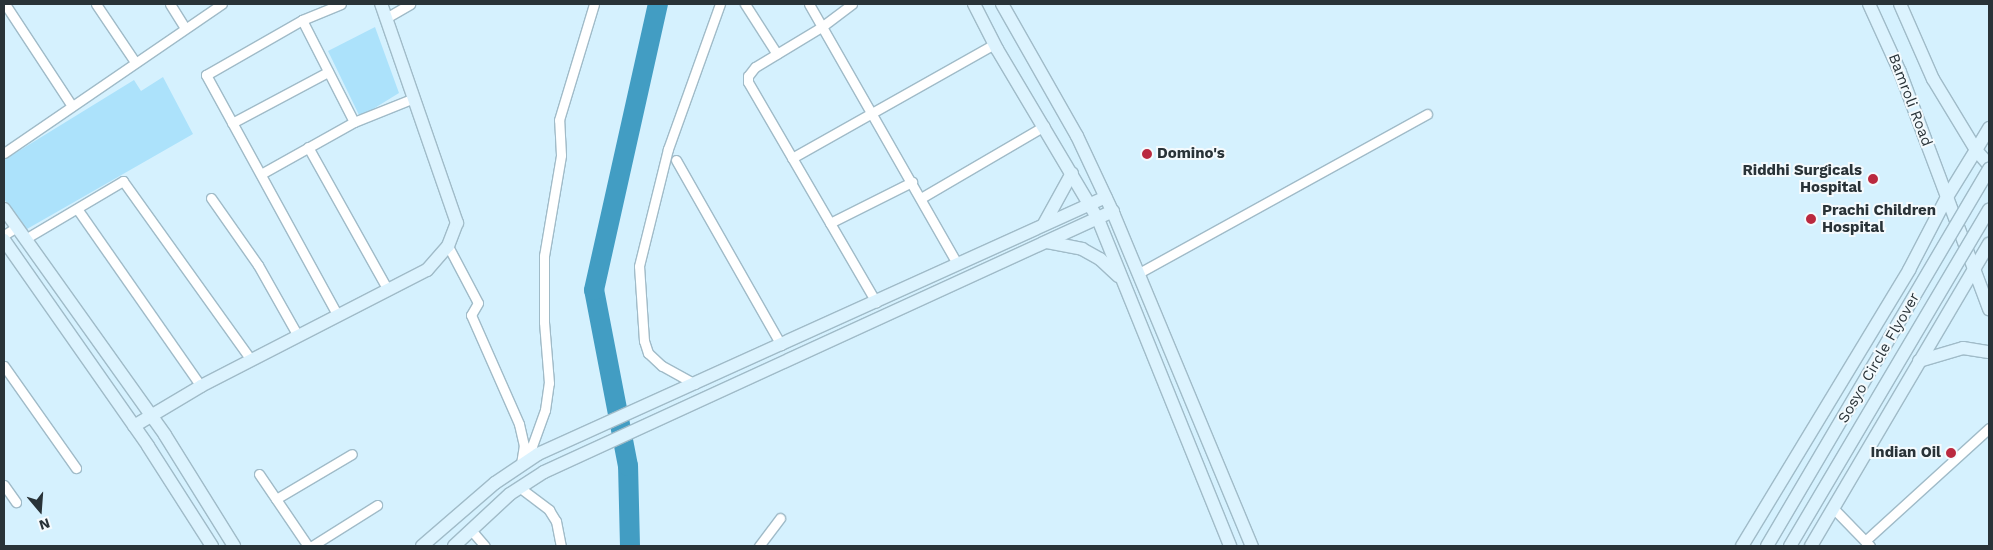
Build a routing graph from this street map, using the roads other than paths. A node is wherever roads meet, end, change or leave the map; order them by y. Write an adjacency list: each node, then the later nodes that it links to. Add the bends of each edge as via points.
1 (96, 4): 23 (street)
2 (170, 4): 20 (street)
3 (222, 4): 20 (street)
4 (341, 4): 18 (street)
5 (381, 4): 17 (street)
6 (410, 4): 17 (street)
7 (594, 4): 81 (street, via 559,120 561,155 544,256 544,322 549,383 545,410)
8 (720, 4): 75 (street, via 668,149 639,266 640,303 648,353 662,366)
9 (745, 4): 22 (street)
10 (809, 4): 19 (street)
11 (852, 4): 19 (street)
12 (974, 4): 21 (street)
13 (1002, 4): 42 (street, via 1077,136)
14 (1870, 4): 43 (street, Bamroli Road, via 1900,72)
15 (1900, 4): 34 (street, via 1933,79)
16 (6, 10): 26 (street)
17 (386, 18): 25 (street)
18 (302, 20): 24 (street); 30 (street, via 206,75)
19 (823, 26): 22 (street); 27 (street)
20 (185, 28): 23 (street)
21 (994, 44): 27 (street); 31 (street)
22 (777, 54): 36 (street, via 750,71 748,82)
23 (134, 62): 26 (street)
24 (328, 72): 29 (street); 30 (street)
25 (414, 98): 29 (street); 60 (street, via 457,223)
26 (72, 106): 35 (street)
27 (872, 112): 36 (street); 41 (street)
28 (1427, 114): 63 (street)
29 (354, 122): 33 (street)
30 (232, 123): 40 (street)
31 (1044, 126): 39 (street); 45 (street)
32 (1989, 128): 34 (street)
33 (308, 147): 40 (street); 65 (street)
34 (1976, 150): 38 (street); 43 (street)
35 (4, 153)
36 (792, 158): 52 (street)
37 (676, 160): 70 (street)
38 (1989, 167): 105 (street, Sosyo Circle Flyover, bridge)
39 (1072, 173): 46 (street); 53 (street)
40 (261, 174): 68 (street)
41 (912, 182): 45 (street); 52 (street)
42 (1106, 197): 46 (street); 50 (street)
43 (1947, 197): 62 (street, Bamroli Road); 104 (street, via 1894,296)
44 (211, 198): 69 (street, via 258,265)
45 (921, 198): 61 (street)
46 (1090, 204): 51 (street); 53 (street)
47 (4, 209): 54 (street)
48 (78, 210): 56 (street); 72 (street, via 123,181); 76 (street)
49 (1989, 210): 106 (street, Sosyo Circle Flyover, bridge)
50 (1113, 211): 51 (street); 63 (street)
51 (1098, 219): 58 (street); 64 (street)
52 (830, 223): 66 (street)
53 (1044, 224): 61 (street)
54 (16, 227): 55 (street); 56 (street)
55 (4, 235)
56 (25, 239): 77 (street)
57 (4, 240): 78 (street)
58 (1047, 242): 64 (street, via 1069,245 1090,253); 85 (street, via 665,415)
59 (1989, 244): 62 (street)
60 (448, 246): 65 (street, via 427,270); 81 (street, via 478,303 472,315 519,424)
61 (957, 263): 66 (street)
62 (1972, 270): 67 (street, Bamroli Road); 73 (street)
63 (1139, 273): 103 (street)
64 (1122, 280): 102 (street)
65 (388, 290): 68 (street)
66 (876, 302): 70 (street)
67 (1989, 309)
68 (338, 316): 69 (street)
69 (298, 336): 72 (street)
70 (781, 345): 75 (street)
71 (1989, 352): 73 (street, via 1963,348)
72 (251, 360): 76 (street)
73 (1918, 361): 89 (street)
74 (4, 366): 82 (street)
75 (695, 384): 81 (street)
76 (201, 386): 77 (street)
77 (150, 414): 78 (street); 94 (street)
78 (134, 426): 93 (street)
79 (1989, 428): 92 (street)
80 (352, 454): 86 (street)
81 (528, 459): 97 (street)
82 (76, 468)
83 (259, 474): 86 (street)
84 (4, 485): 87 (street)
85 (519, 487): 91 (street); 100 (street, via 549,510 556,520)
86 (276, 499): 95 (street)
87 (16, 502)
88 (377, 505): 96 (street)
89 (1833, 508): 92 (street); 107 (street)
90 (780, 518): 101 (street)
91 (470, 530): 98 (street); 99 (street)
92 (1867, 544)
93 (212, 546)
94 (234, 546)
95 (308, 546)
96 (312, 546)
97 (422, 546)
98 (454, 546)
99 (485, 546)
100 (561, 546)
101 (759, 546)
102 (1230, 546)
103 (1252, 546)
104 (1742, 546)
105 (1768, 546)
106 (1790, 546)
107 (1811, 546)

